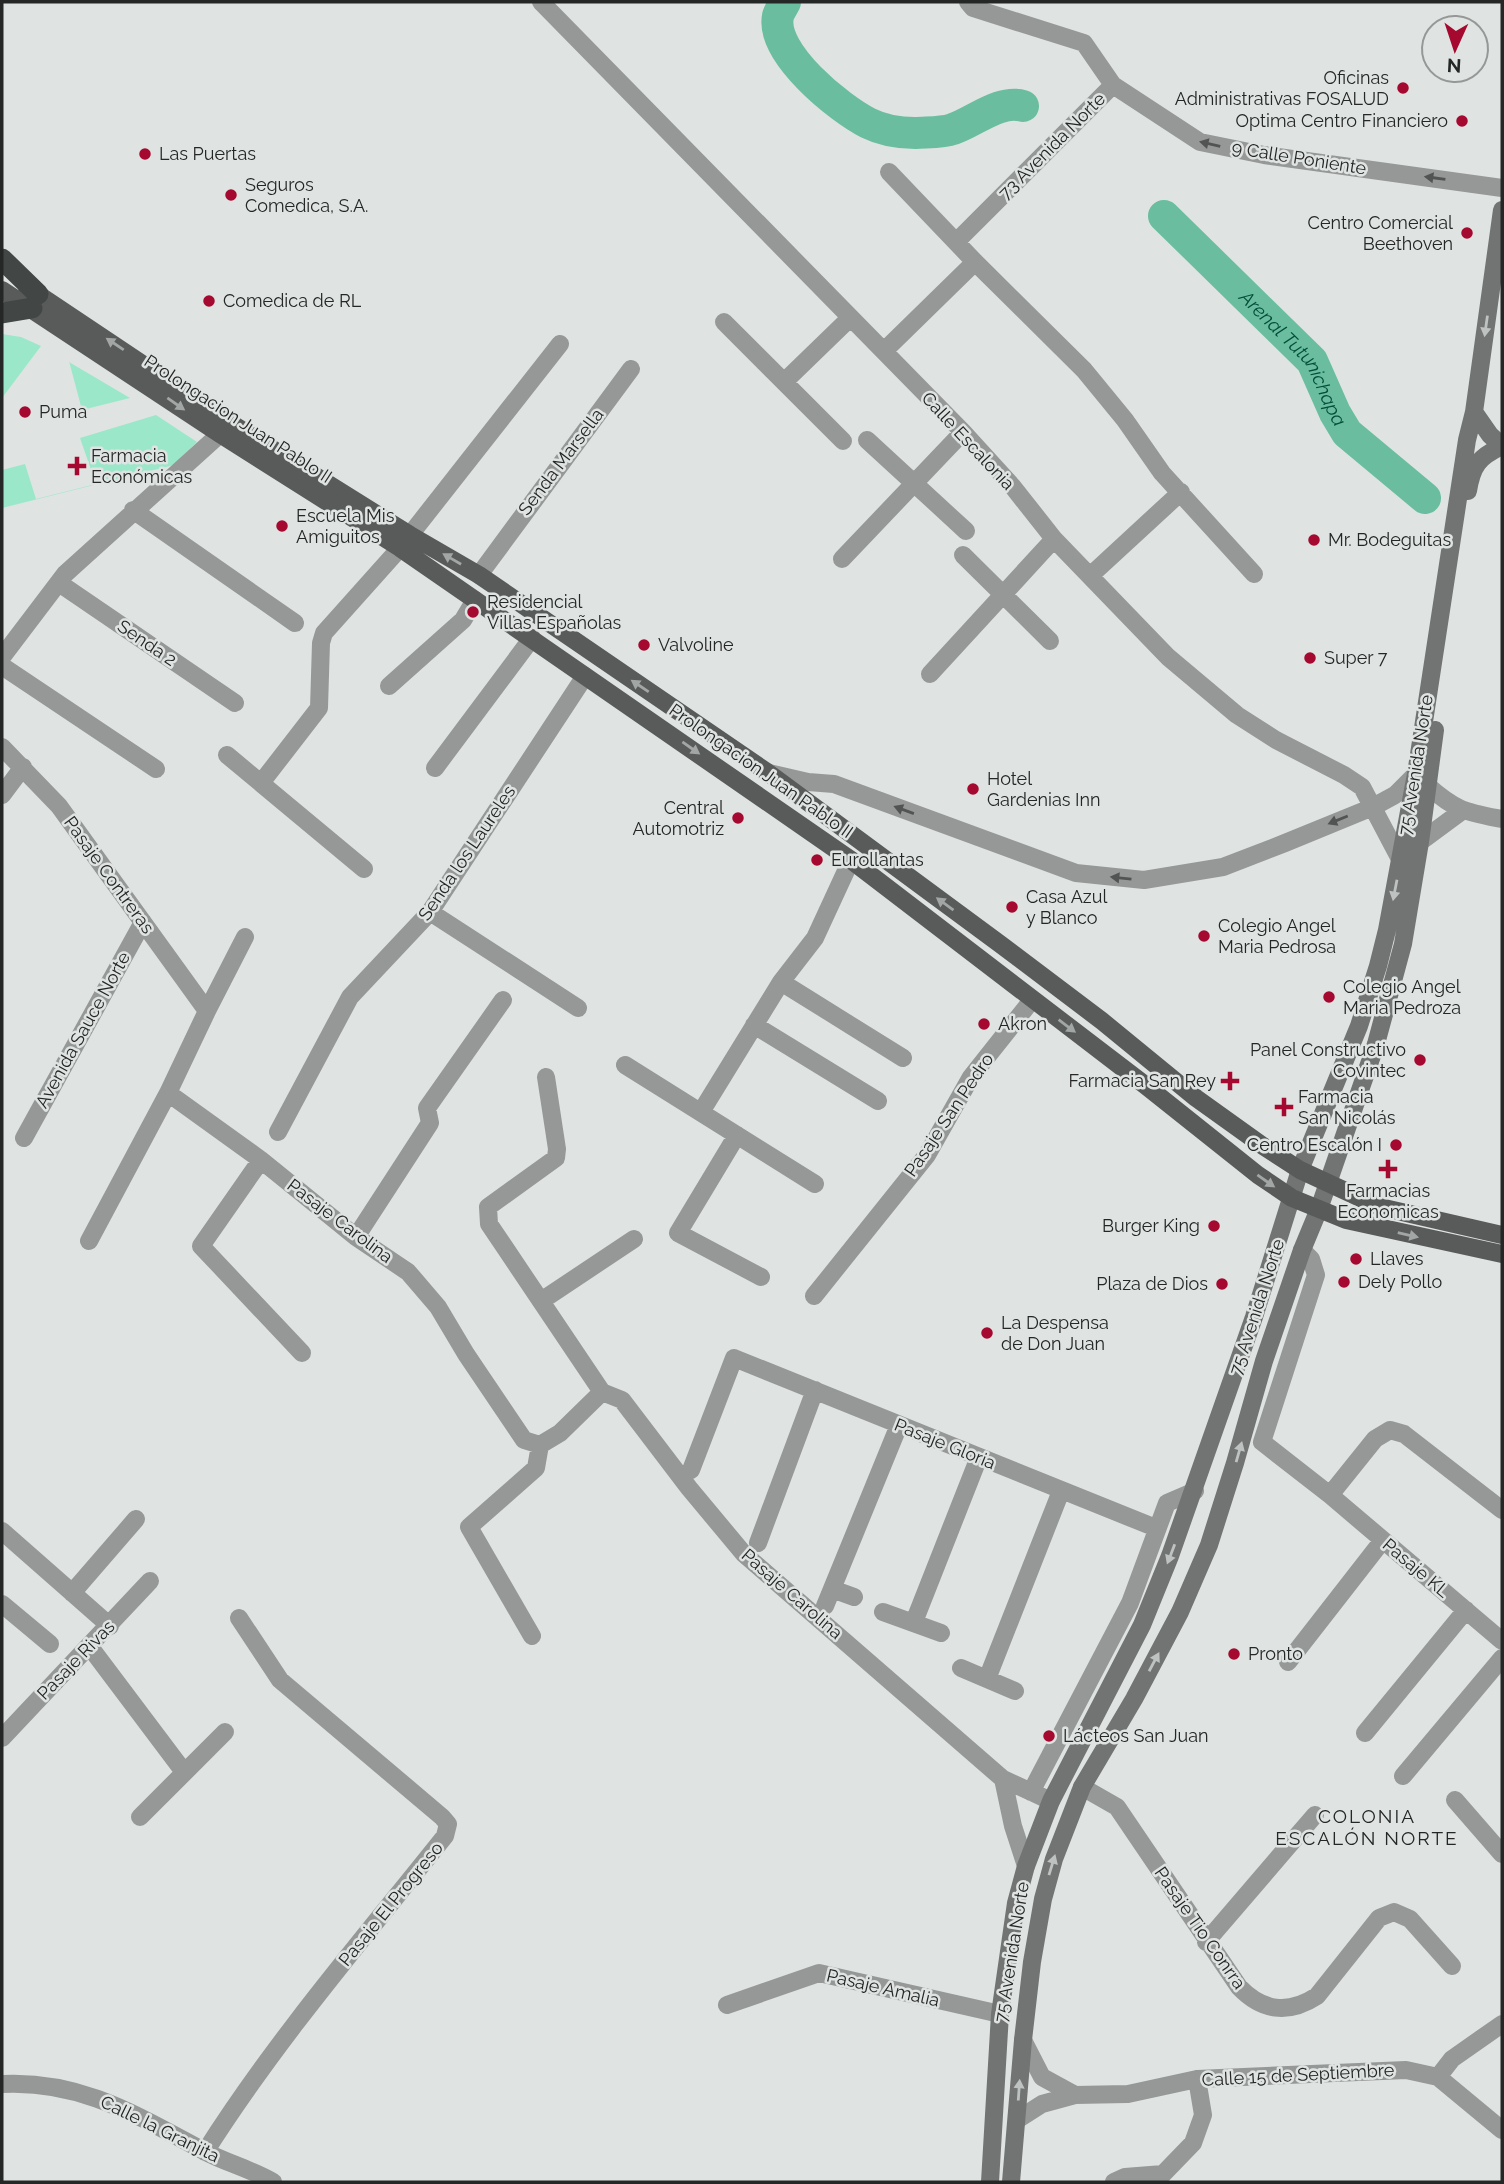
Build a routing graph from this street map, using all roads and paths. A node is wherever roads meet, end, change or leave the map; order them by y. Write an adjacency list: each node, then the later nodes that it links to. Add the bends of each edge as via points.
1 (541, 2): 14 (street, Calle Escalonia)
2 (968, 2): 3 (street, 73 Avenida Norte, via 973,8 1084,43)
3 (1113, 85): 5 (street, 9 Calle Poniente, one-way to 3, via 1200,142); 7 (street, 73 Avenida Norte)
4 (890, 172): 7 (street)
5 (1502, 188)
6 (1502, 210): 20 (main road, 75 Avenida Norte, one-way to 20)
7 (956, 242): 9 (street)
8 (2, 259): 12 (highway)
9 (975, 262): 17 (street); 27 (street, via 1084,370)
10 (2, 271): 12 (main road, Prolongacion Juan Pablo II)
11 (2, 290): 12 (main road, Prolongacion Juan Pablo II)
12 (35, 301): 13 (highway); 22 (main road, Prolongacion Juan Pablo II, one-way to 22); 31 (main road, Prolongacion Juan Pablo II, one-way to 12, via 232,424)
13 (2, 313)
14 (849, 319): 17 (street, Calle Escalonia); 19 (street)
15 (724, 322): 19 (street)
16 (560, 344): 31 (street)
17 (884, 352): 21 (street, Calle Escalonia)
18 (631, 369): 35 (street, Senda Marsella)
19 (784, 382): 24 (street)
20 (1474, 412): 25 (main road, 75 Avenida Norte); 55 (main road, 75 Avenida Norte, via 1462,467)
21 (962, 432): 26 (street); 30 (street, Calle Escalonia)
22 (220, 434): 28 (street); 31 (main road, Prolongacion Juan Pablo II)
23 (867, 440): 26 (street)
24 (843, 441)
25 (1502, 446): 55 (main road, 75 Avenida Norte, via 1478,461 1470,480)
26 (914, 484): 29 (street); 33 (street)
27 (1181, 492): 34 (street); 36 (street)
28 (133, 510): 37 (street); 40 (street)
29 (966, 531)
30 (1054, 539): 36 (street, Calle Escalonia); 38 (street)
31 (405, 542): 35 (main road, Prolongacion Juan Pablo II, one-way to 31); 39 (main road, Prolongacion Juan Pablo II); 56 (street, via 324,633 319,708)
32 (963, 555): 38 (street)
33 (842, 559)
34 (1254, 574)
35 (479, 575): 54 (main road, Prolongacion Juan Pablo II, one-way to 35)
36 (1091, 575): 58 (street, Calle Escalonia, via 1168,657 1237,715 1344,775 1362,788)
37 (59, 583): 43 (street); 48 (street, Senda 2)
38 (1003, 594): 42 (street); 45 (street)
39 (475, 600): 41 (main road, Prolongacion Juan Pablo II); 47 (street, via 463,620)
40 (295, 623)
41 (532, 638): 46 (main road, Prolongacion Juan Pablo II); 52 (street)
42 (1051, 641)
43 (2, 657)
44 (2, 666): 53 (street)
45 (930, 674)
46 (585, 676): 62 (main road, Prolongacion Juan Pablo II, one-way to 62); 65 (street, Senda los Laureles)
47 (389, 686)
48 (235, 703)
49 (2, 747): 51 (street, Pasaje Contreras)
50 (227, 755): 56 (street)
51 (23, 767): 57 (street); 66 (street, Pasaje Contreras, via 59,806)
52 (435, 768)
53 (156, 769)
54 (766, 772): 58 (street, one-way to 54, via 1223,867 1144,880 1076,873 834,784); 84 (main road, Prolongacion Juan Pablo II, one-way to 54, via 1196,1098 1061,990)
55 (1422, 780): 58 (street); 59 (street); 61 (main road, 75 Avenida Norte); 63 (main road, 75 Avenida Norte)
56 (261, 783): 64 (street)
57 (2, 796)
58 (1373, 807): 63 (street, Calle Escalonia)
59 (1462, 811): 60 (street); 61 (street)
60 (1502, 819)
61 (1420, 842): 86 (main road, 75 Avenida Norte, via 1403,944 1383,1018)
62 (851, 860): 68 (street, via 815,938); 70 (main road, Prolongacion Juan Pablo II)
63 (1401, 861): 84 (main road, 75 Avenida Norte, one-way to 84, via 1359,1026)
64 (364, 869)
65 (429, 912): 71 (street); 80 (street, Senda los Laureles, via 350,998)
66 (143, 922): 72 (street, Pasaje Contreras); 82 (street, Avenida Sauce Norte)
67 (245, 937): 72 (street)
68 (780, 982): 73 (street); 74 (street)
69 (502, 1000): 90 (street, via 427,1108 430,1124)
70 (1032, 1000): 87 (main road, Prolongacion Juan Pablo II, one-way to 87); 96 (street, Pasaje San Pedro, via 971,1077 927,1155)
71 (578, 1008)
72 (207, 1011): 77 (street)
73 (754, 1025): 78 (street); 79 (street)
74 (903, 1058)
75 (625, 1065): 79 (street)
76 (546, 1077): 97 (street, Pasaje Carolina, via 556,1158 488,1207 487,1216)
77 (168, 1093): 83 (street, Pasaje Carolina); 92 (street)
78 (878, 1101)
79 (701, 1112): 81 (street)
80 (278, 1132)
81 (737, 1135): 85 (street); 95 (street, via 678,1233)
82 (24, 1138)
83 (261, 1160): 90 (street, Pasaje Carolina); 98 (street, via 201,1246)
84 (1300, 1170): 86 (main road, Prolongacion Juan Pablo II); 87 (main road, 75 Avenida Norte)
85 (814, 1184)
86 (1326, 1184): 88 (main road, 75 Avenida Norte); 89 (main road, Prolongacion Juan Pablo II, via 1380,1207)
87 (1292, 1198): 88 (main road, Prolongacion Juan Pablo II); 106 (main road, 75 Avenida Norte)
88 (1319, 1209): 93 (main road, 75 Avenida Norte); 94 (main road, Prolongacion Juan Pablo II, one-way to 94, via 1346,1220)
89 (1502, 1234)
90 (356, 1237): 102 (street, Pasaje Carolina, via 408,1272 439,1307 524,1440)
91 (634, 1239): 97 (street)
92 (89, 1241)
93 (1302, 1250): 107 (street, Pasaje KL, via 1317,1275 1262,1442); 139 (main road, 75 Avenida Norte, one-way to 93, via 1180,1612 1209,1545)
94 (1502, 1254)
95 (761, 1276)
96 (814, 1296)
97 (541, 1301): 100 (street, Pasaje Carolina)
98 (302, 1353)
99 (815, 1391): 101 (street, Pasaje Gloria); 104 (street, Pasaje Gloria, via 734,1358); 113 (street)
100 (602, 1392): 102 (street, via 560,1433); 138 (street, Pasaje Carolina, via 622,1400 744,1554)
101 (899, 1426): 103 (street, Pasaje Gloria); 116 (street, via 828,1597)
102 (540, 1445): 124 (street, via 536,1468 468,1527)
103 (979, 1457): 105 (street, Pasaje Gloria); 121 (street)
104 (691, 1470)
105 (1061, 1491): 110 (street, Pasaje Gloria); 131 (street)
106 (1195, 1491): 110 (street, via 1167,1503); 142 (main road, 75 Avenida Norte, one-way to 142, via 1142,1625)
107 (1330, 1495): 108 (street, via 1375,1439 1390,1430 1404,1434); 112 (street, Pasaje KL)
108 (1502, 1510)
109 (136, 1519): 115 (street)
110 (1156, 1528): 140 (street, via 1130,1603)
111 (2, 1531): 115 (street)
112 (1383, 1540): 118 (street, Pasaje KL); 129 (street)
113 (758, 1543)
114 (150, 1581): 122 (street, Pasaje Rivas)
115 (72, 1593): 122 (street)
116 (853, 1597)
117 (2, 1604): 126 (street)
118 (1466, 1611): 125 (street, Pasaje KL); 134 (street)
119 (883, 1612): 121 (street)
120 (239, 1618): 159 (street, Pasaje El Progreso, via 280,1680 448,1824 445,1836 289,2032)
121 (914, 1622): 123 (street)
122 (110, 1626): 127 (street, Pasaje Rivas)
123 (941, 1633)
124 (532, 1636)
125 (1502, 1642)
126 (50, 1644)
127 (90, 1647): 135 (street, Pasaje Rivas); 136 (street)
128 (1502, 1658): 137 (street)
129 (1288, 1662)
130 (961, 1668): 131 (street)
131 (987, 1679): 132 (street)
132 (1015, 1690)
133 (225, 1732): 136 (street)
134 (1365, 1733)
135 (2, 1738)
136 (184, 1772): 144 (street)
137 (1403, 1776)
138 (1003, 1779): 140 (street, Pasaje Carolina); 146 (street)
139 (1082, 1787): 147 (street, Pasaje Tio Conrra, via 1117,1807); 152 (main road, 75 Avenida Norte, one-way to 139, via 1043,1899)
140 (1031, 1792): 142 (street, Pasaje Carolina)
141 (1455, 1800): 145 (street)
142 (1051, 1801): 146 (main road, 75 Avenida Norte)
143 (1315, 1815): 147 (street)
144 (140, 1817)
145 (1502, 1853)
146 (1026, 1866): 150 (main road, 75 Avenida Norte)
147 (1206, 1942): 148 (street, Pasaje Tio Conrra, via 1239,1987 1263,2006 1286,2008 1317,1996 1379,1919 1394,1913 1410,1919)
148 (1452, 1966)
149 (727, 2005): 150 (street, Pasaje Amalia, via 819,1973)
150 (1000, 2014): 162 (main road, 75 Avenida Norte)
151 (1502, 2024): 153 (street, via 1452,2059)
152 (1023, 2040): 156 (street, Calle 15 de Septiembre, via 1042,2077); 157 (main road, 75 Avenida Norte, one-way to 152)
153 (1438, 2077): 154 (street, Calle 15 de Septiembre, via 1406,2070); 158 (street, Calle 15 de Septiembre)
154 (1197, 2079): 156 (street, Calle 15 de Septiembre, via 1128,2094); 160 (street, via 1203,2115 1194,2143)
155 (2, 2084): 159 (street, Calle la Granjita, via 29,2082 88,2094)
156 (1075, 2095): 157 (street, Calle 15 de Septiembre, via 1042,2104)
157 (1017, 2120): 163 (main road, 75 Avenida Norte)
158 (1502, 2130)
159 (205, 2152): 161 (street, Calle la Granjita)
160 (1165, 2178): 164 (street, via 1125,2177)
161 (273, 2182)
162 (990, 2182)
163 (1011, 2182)
164 (1114, 2182)

